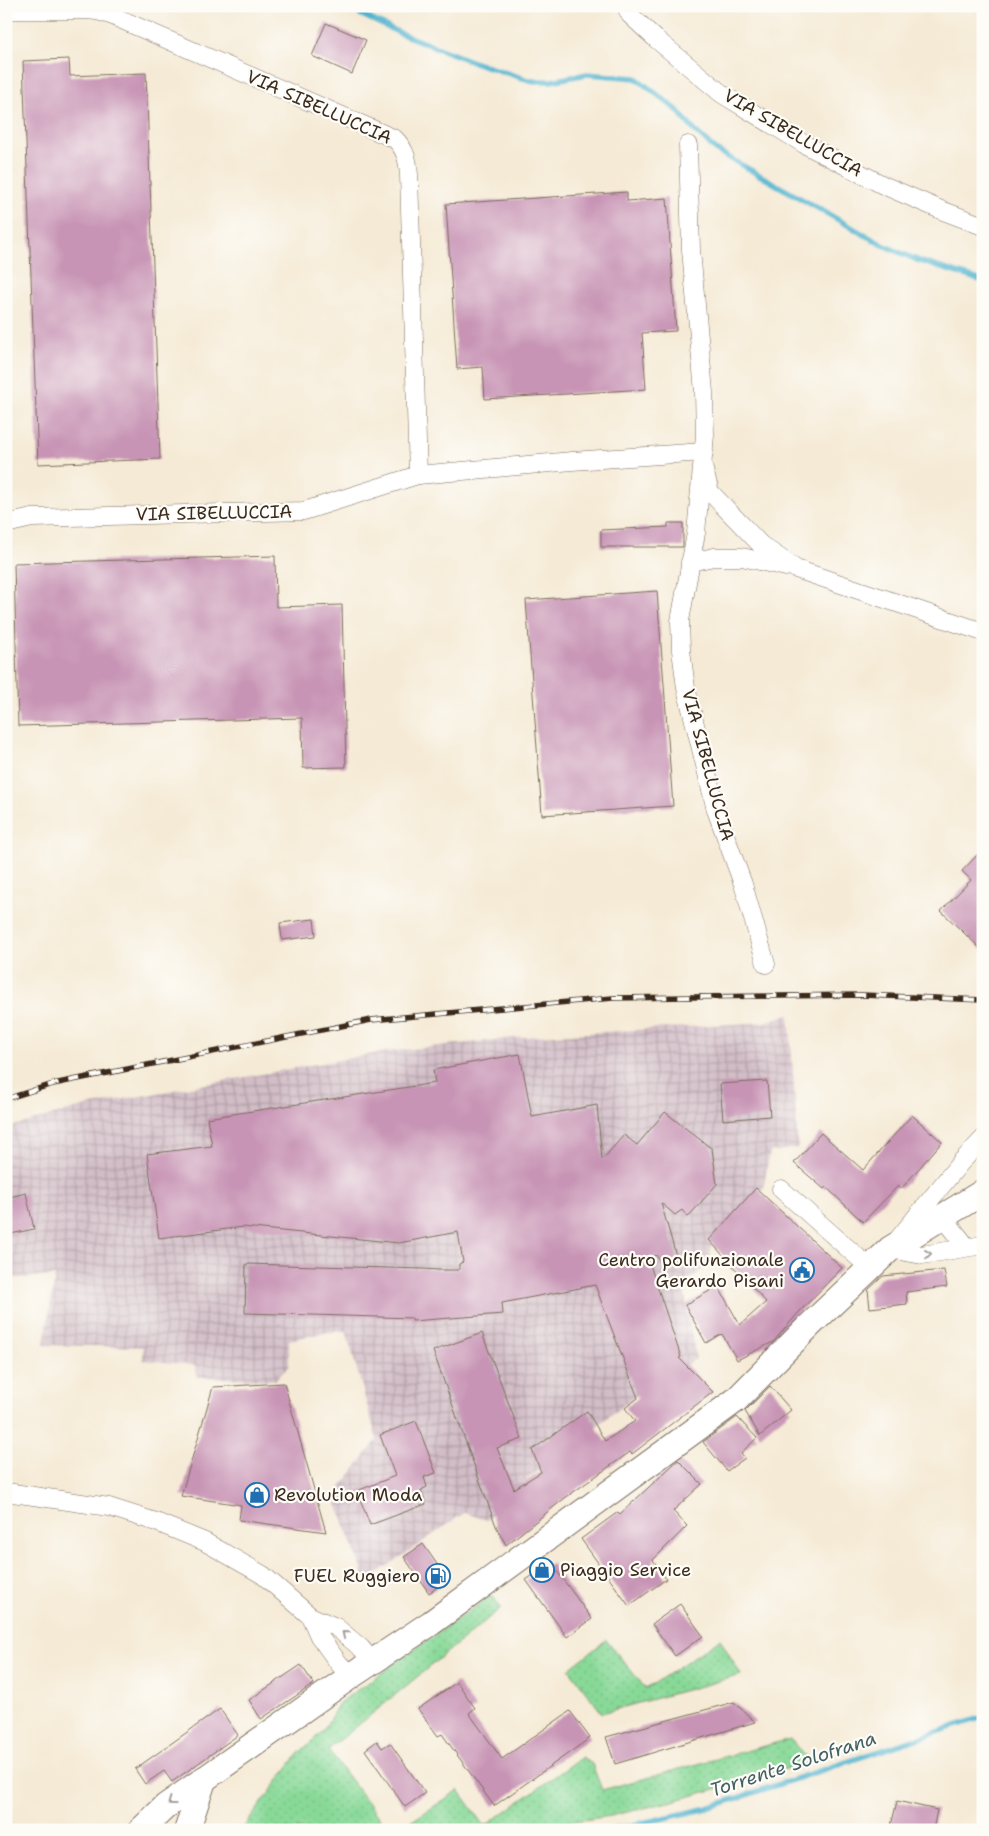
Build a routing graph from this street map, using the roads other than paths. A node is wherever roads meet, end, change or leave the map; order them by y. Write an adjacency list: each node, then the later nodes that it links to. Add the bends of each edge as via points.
1 (626, 6): 4 (street, VIA SIBELLUCCIA, via 630,15 656,39 722,94 804,144 883,185)
2 (6, 10): 6 (street, VIA SIBELLUCCIA, via 85,10 113,16 396,139 402,145 409,175)
3 (688, 145): 5 (street, VIA SIBELLUCCIA, via 691,250 704,392)
4 (983, 226)
5 (703, 459): 6 (street, VIA SIBELLUCCIA, via 572,461); 8 (street, VIA SIBELLUCCIA); 9 (street, VIA SIBELLUCCIA, via 710,492 761,545)
6 (418, 475): 7 (street, VIA SIBELLUCCIA, via 304,511 32,518)
7 (6, 524)
8 (690, 562): 9 (street, VIA SIBELLUCCIA, via 714,557 742,557); 11 (street, VIA SIBELLUCCIA, via 680,621 686,688 716,810 744,884)
9 (796, 569): 10 (street, VIA SIBELLUCCIA)
10 (983, 632)
11 (766, 964)
12 (983, 1139): 17 (street)
13 (781, 1189): 18 (street)
14 (983, 1192): 15 (main road)
15 (943, 1217): 16 (street); 17 (main road)
16 (975, 1246): 17 (street, one-way to 16, via 922,1255)
17 (890, 1250): 18 (main road)
18 (870, 1268): 21 (main road, via 736,1400 431,1623)
19 (6, 1492): 20 (street, via 109,1507 156,1522 205,1542 263,1575)
20 (310, 1616): 21 (street, one-way to 20, via 361,1648 336,1626); 21 (street, via 319,1636 340,1665)
21 (364, 1668): 22 (main road)
22 (204, 1779): 23 (main road); 24 (main road, one-way to 24, via 166,1806)
23 (193, 1826)
24 (141, 1830)

